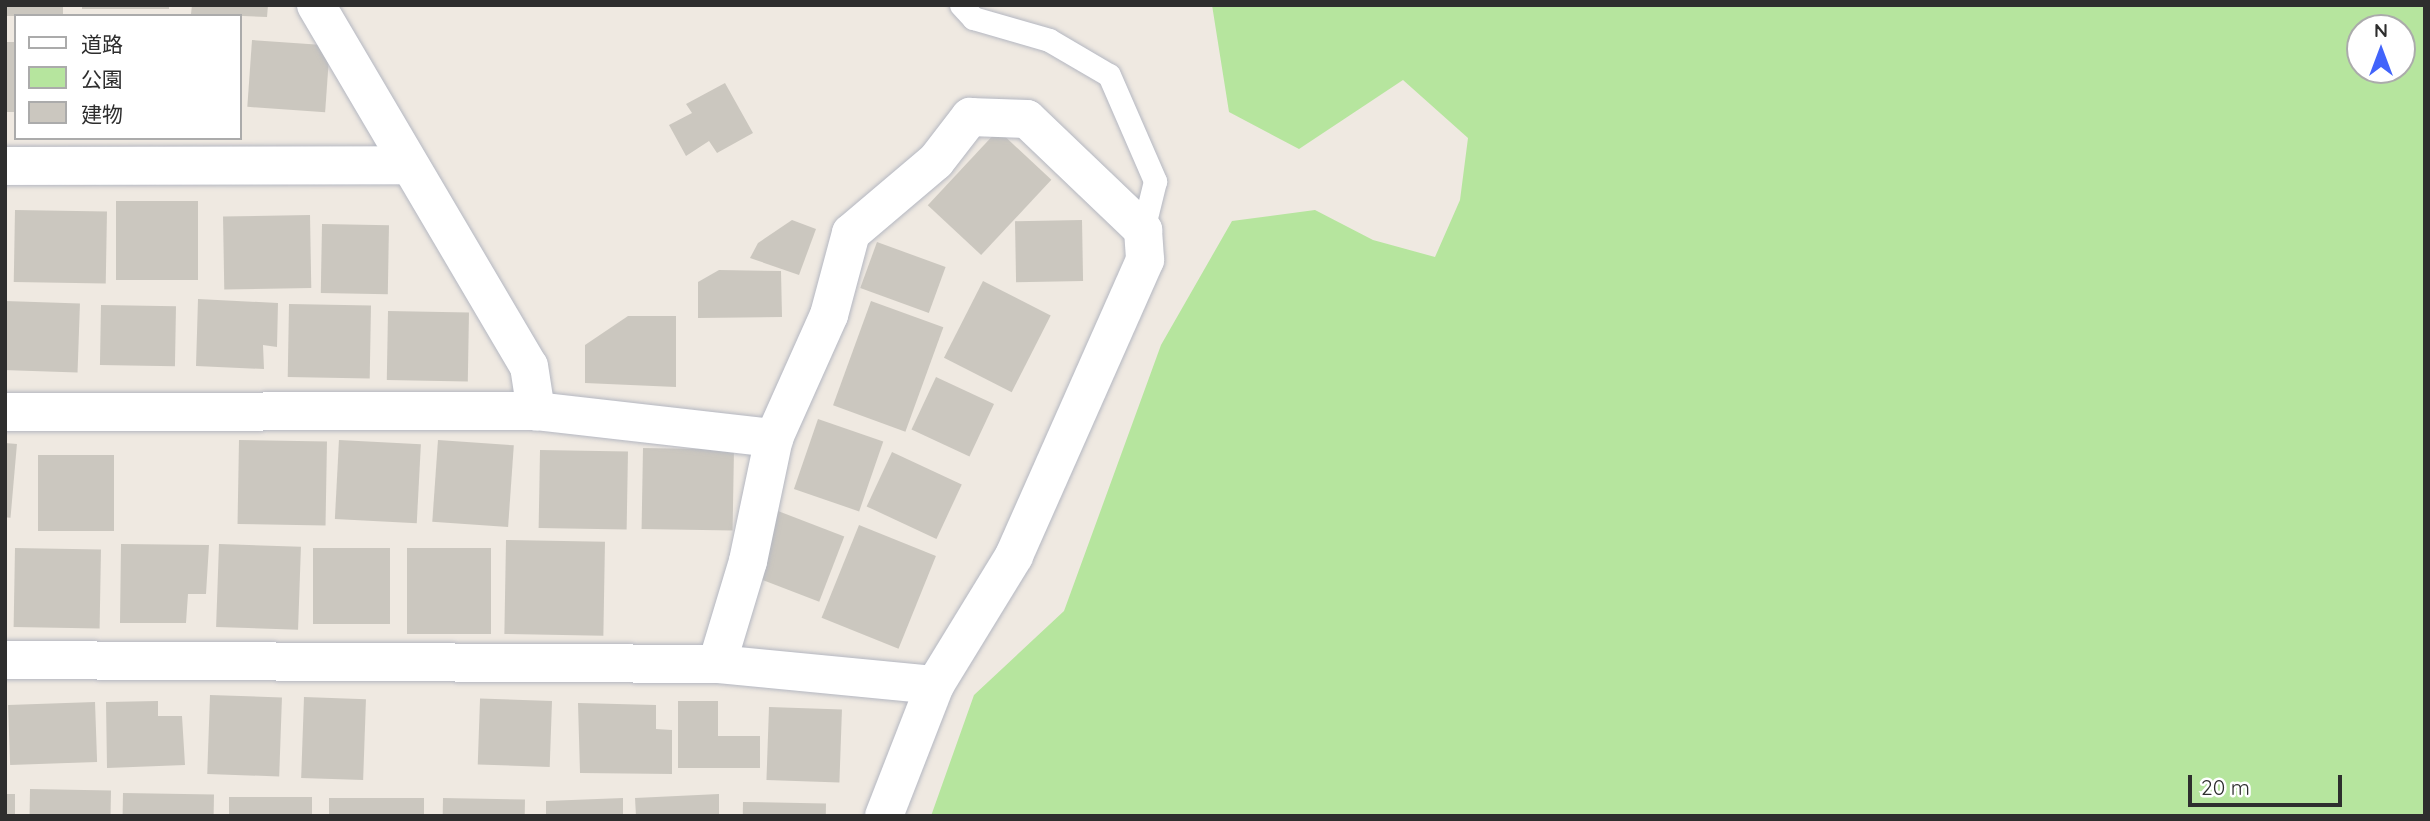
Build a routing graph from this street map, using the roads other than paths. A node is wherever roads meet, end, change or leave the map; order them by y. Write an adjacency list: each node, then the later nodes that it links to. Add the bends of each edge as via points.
1 (316, 5): 3 (street)
2 (961, 5): 5 (lane, via 973,18 1049,40 1109,75 1155,181)
3 (410, 165): 4 (street); 6 (street, via 530,366)
4 (5, 166)
5 (1143, 230): 8 (street, via 1027,119 970,117 936,161 851,233 829,315); 11 (street, via 1145,260 1014,556)
6 (536, 411): 7 (street); 8 (street)
7 (5, 412)
8 (774, 438): 10 (street, via 748,561)
9 (5, 660): 10 (street)
10 (717, 664): 11 (street)
11 (935, 685): 12 (street)
12 (884, 816)

